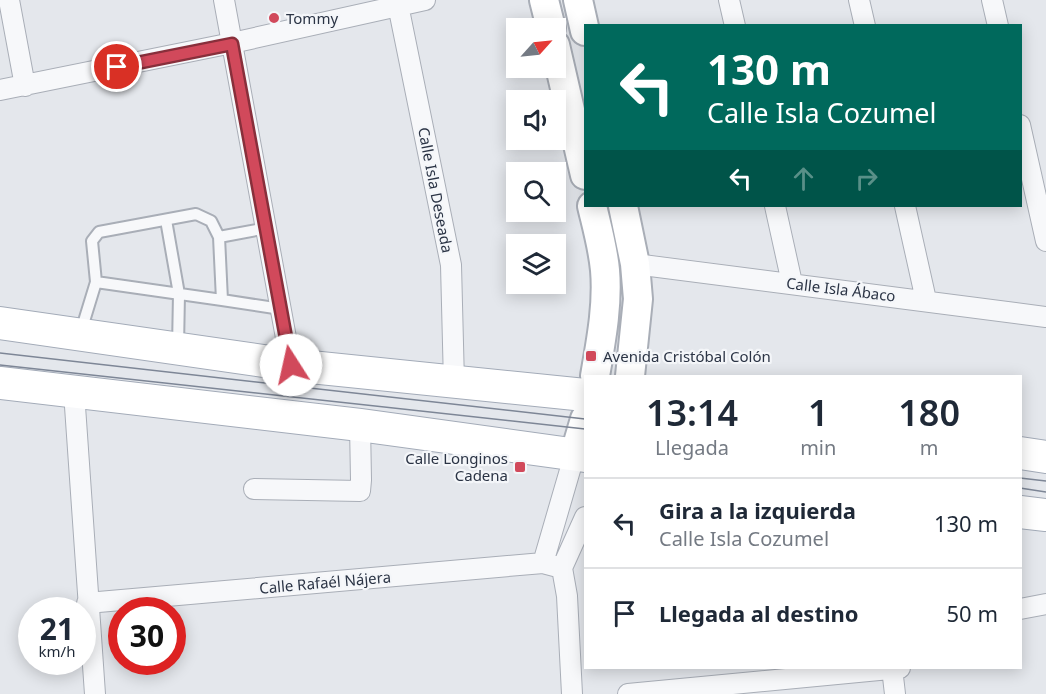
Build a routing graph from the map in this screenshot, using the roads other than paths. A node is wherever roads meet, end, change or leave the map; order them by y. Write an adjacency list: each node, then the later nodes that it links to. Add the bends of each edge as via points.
1 (9, 0): 17 (street)
2 (224, 0): 15 (street)
3 (425, 0): 9 (street)
4 (544, 0): 10 (street)
5 (578, 0): 14 (street)
6 (729, 0): 11 (street)
7 (860, 0): 12 (street)
8 (992, 0): 13 (street)
9 (398, 3): 15 (street); 44 (street, Calle Isla Deseada, via 451,265)
10 (548, 18)
11 (735, 24)
12 (865, 24)
13 (998, 24)
14 (584, 26)
15 (232, 44): 17 (street); 26 (street)
16 (563, 78): 20 (street)
17 (25, 86): 18 (street)
18 (0, 90)
19 (1022, 134): 28 (street)
20 (584, 171)
21 (592, 207): 41 (street, via 605,273 604,317)
22 (622, 207): 29 (street)
23 (775, 207): 31 (street)
24 (905, 207): 34 (street)
25 (166, 220): 27 (lane, via 196,213 211,221); 30 (lane, via 99,232 92,241); 32 (lane)
26 (267, 228): 27 (lane); 35 (street)
27 (219, 237): 33 (lane)
28 (1046, 241)
29 (635, 264): 31 (street, Calle Isla Ábaco); 42 (street, via 637,323)
30 (96, 282): 32 (lane); 38 (lane)
31 (792, 283): 34 (street, Calle Isla Ábaco)
32 (179, 294): 33 (lane); 39 (lane)
33 (222, 300): 35 (lane)
34 (926, 300): 36 (street, Calle Isla Ábaco)
35 (281, 309): 40 (street)
36 (1046, 317)
37 (0, 323): 38 (main road)
38 (80, 334): 39 (main road)
39 (178, 349): 40 (main road)
40 (291, 365): 44 (main road)
41 (595, 375)
42 (630, 375)
43 (0, 383): 45 (main road)
44 (454, 383): 46 (main road)
45 (74, 392): 47 (main road); 59 (street)
46 (584, 395)
47 (360, 424): 50 (main road); 52 (street, via 360,491)
48 (584, 426): 50 (street)
49 (1022, 453): 51 (main road)
50 (580, 455): 56 (street)
51 (1046, 457)
52 (254, 489)
53 (1022, 512): 54 (main road)
54 (1046, 515)
55 (584, 519): 57 (street)
56 (543, 563): 57 (street, Calle Rafaél Nájera); 60 (street, Calle Rafaél Nájera)
57 (562, 568): 58 (street)
58 (576, 596): 67 (street)
59 (87, 597)
60 (96, 602)
61 (1046, 604): 62 (street)
62 (1022, 609)
63 (884, 669): 68 (street)
64 (894, 669): 69 (street)
65 (93, 675): 66 (street)
66 (95, 694)
67 (572, 694)
68 (628, 694)
69 (895, 694)

